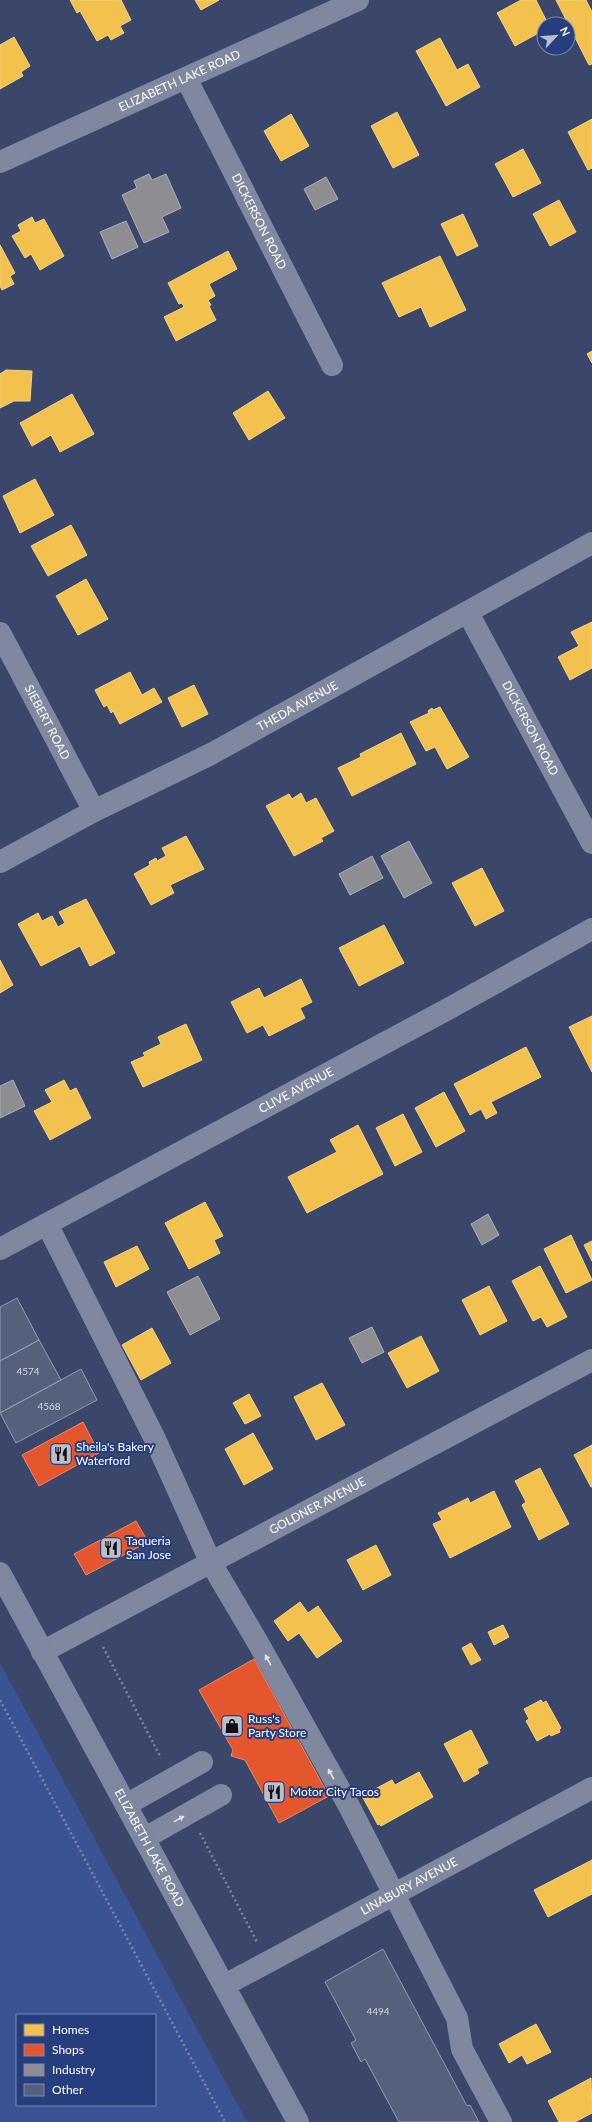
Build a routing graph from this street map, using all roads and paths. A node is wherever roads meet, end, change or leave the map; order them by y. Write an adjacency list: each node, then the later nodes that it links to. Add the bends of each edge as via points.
1 (358, 0): 2 (street, ELIZABETH LAKE ROAD)
2 (186, 78): 3 (street, ELIZABETH LAKE ROAD); 4 (street, DICKERSON ROAD)
3 (0, 162)
4 (332, 365)
5 (592, 543): 6 (street, THEDA AVENUE)
6 (468, 613): 8 (street, THEDA AVENUE, via 211,754); 9 (street, DICKERSON ROAD)
7 (0, 633): 8 (street, SIEBERT ROAD)
8 (94, 811): 10 (street, THEDA AVENUE)
9 (592, 843)
10 (0, 862)
11 (592, 929): 12 (street, CLIVE AVENUE)
12 (47, 1224): 13 (street, CLIVE AVENUE); 15 (street, via 154,1437 194,1522)
13 (0, 1249)
14 (592, 1360): 15 (street, GOLDNER AVENUE)
15 (210, 1563): 17 (street, GOLDNER AVENUE); 24 (street, one-way to 15, via 350,1808 257,1641)
16 (0, 1573): 17 (main road, ELIZABETH LAKE ROAD)
17 (42, 1652): 22 (main road, ELIZABETH LAKE ROAD)
18 (0, 1700): 26 (path)
19 (202, 1762): 22 (street)
20 (592, 1788): 24 (street, LINABURY AVENUE)
21 (221, 1795): 23 (street, one-way to 21)
22 (126, 1804): 23 (main road, ELIZABETH LAKE ROAD)
23 (145, 1838): 25 (main road, ELIZABETH LAKE ROAD)
24 (393, 1895): 25 (street, LINABURY AVENUE); 28 (street, via 457,2018 462,2049)
25 (225, 1985): 27 (main road, ELIZABETH LAKE ROAD)
26 (225, 2122)
27 (298, 2122)
28 (501, 2122)

